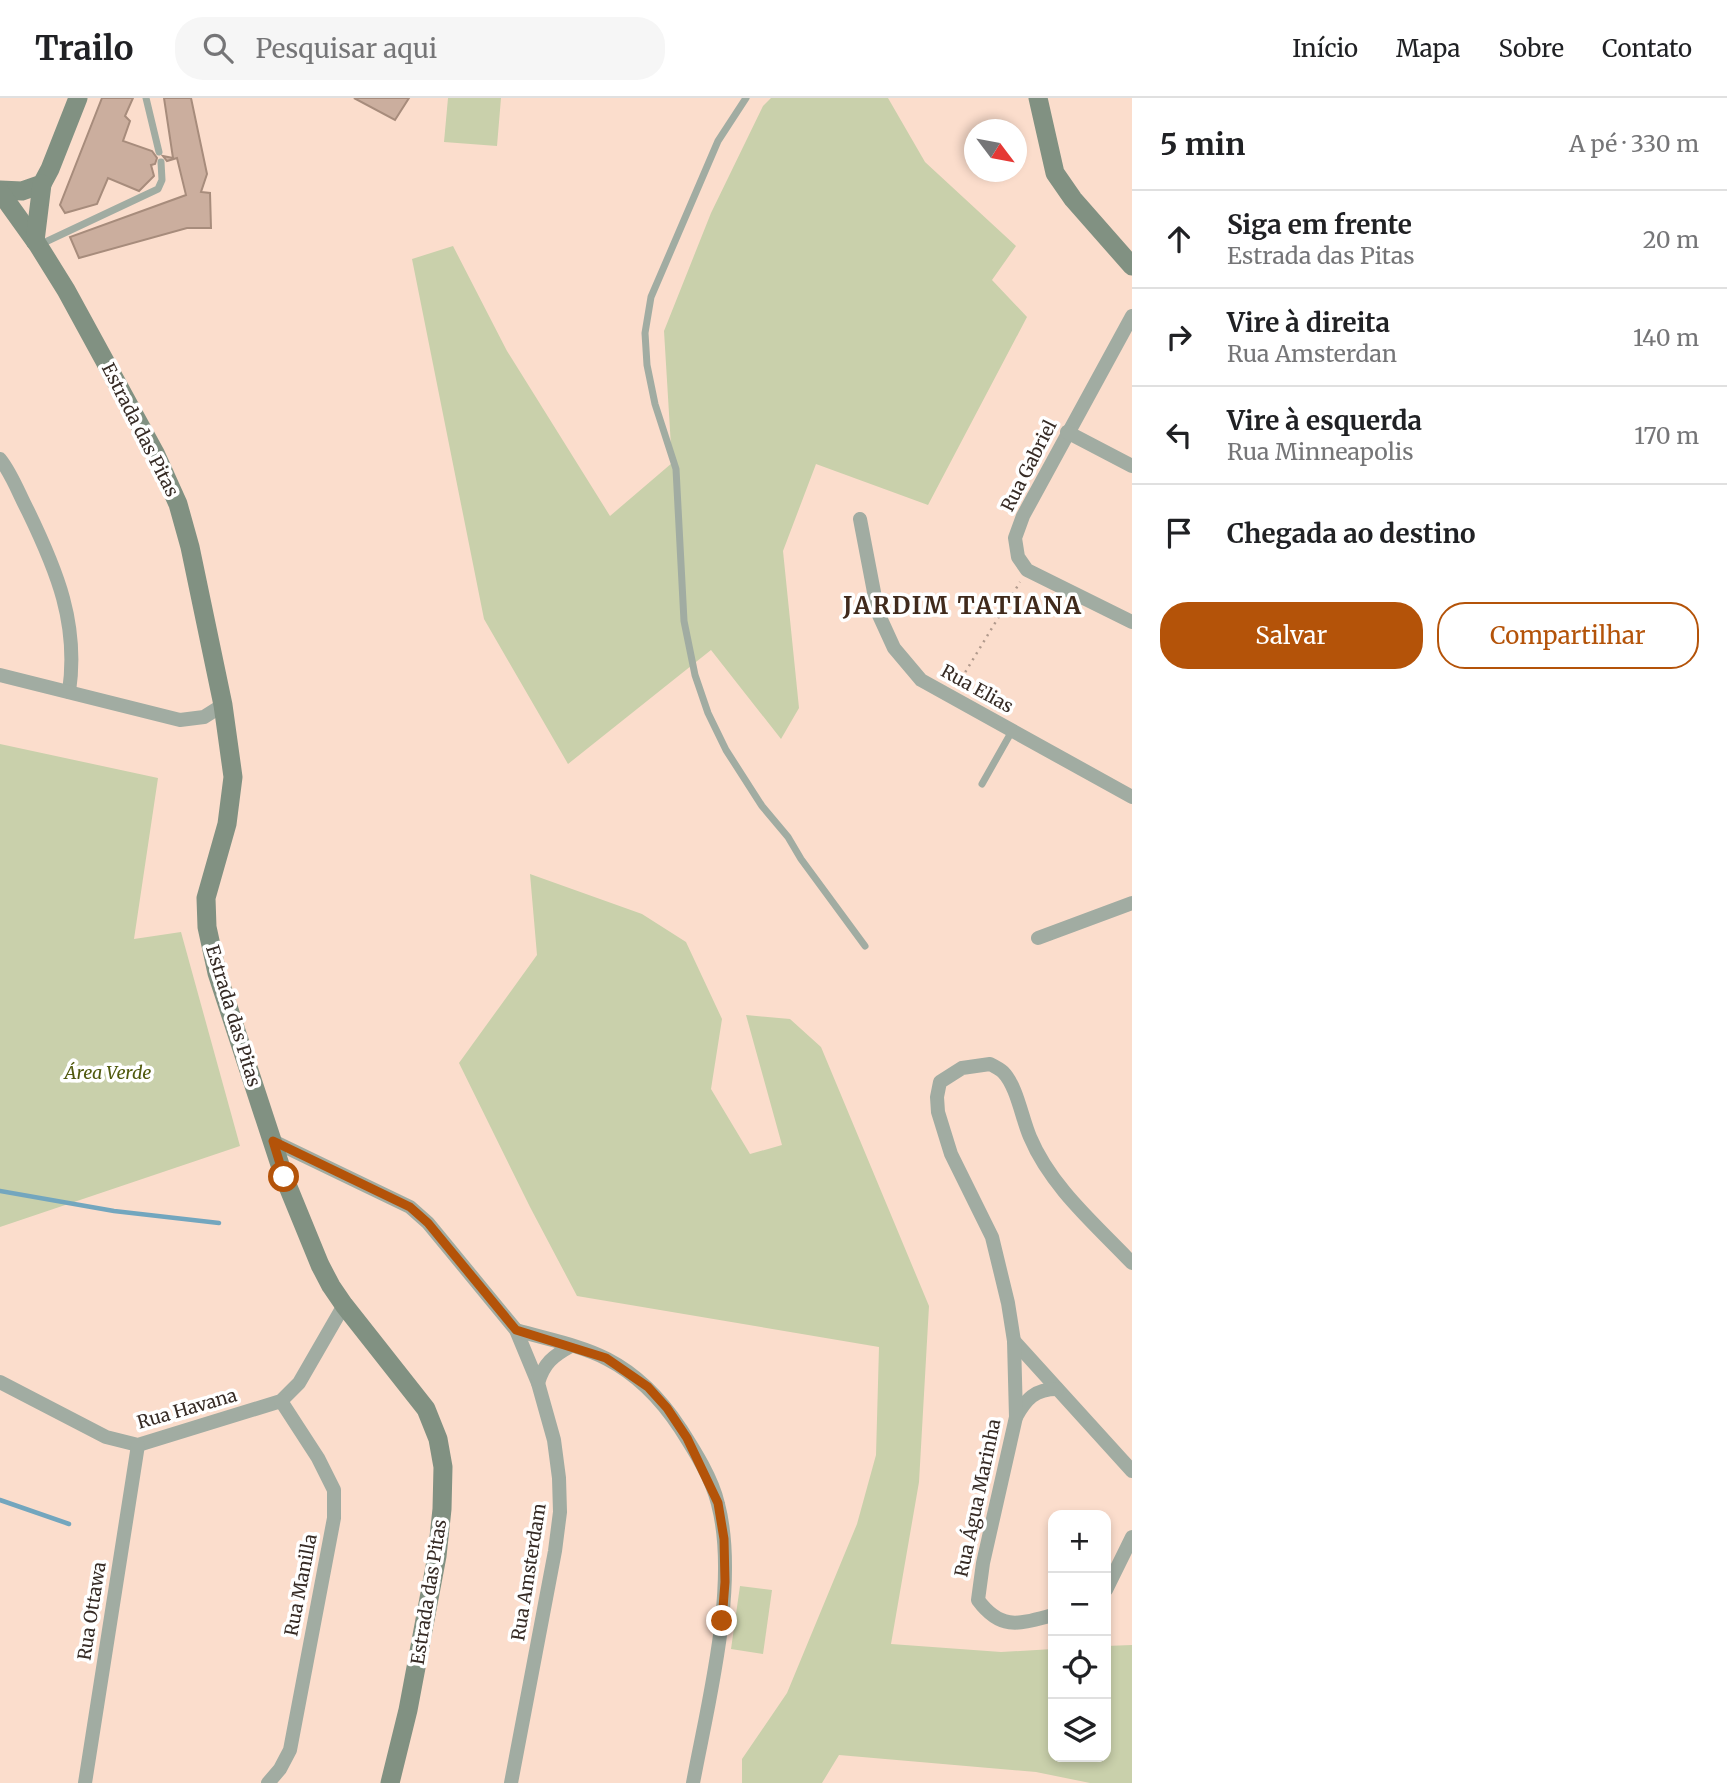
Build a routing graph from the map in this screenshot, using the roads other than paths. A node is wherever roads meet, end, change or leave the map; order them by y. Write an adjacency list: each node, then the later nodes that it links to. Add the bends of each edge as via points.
1 (78, 98): 7 (main road)
2 (146, 98): 5 (lane)
3 (746, 98): 25 (lane, via 718,141 651,297 645,333 647,365 676,469 684,621 708,713 762,806)
4 (1038, 98): 10 (main road, via 1055,173)
5 (159, 152)
6 (161, 162): 9 (lane, via 158,189)
7 (42, 184): 8 (main road, via 22,191); 9 (main road)
8 (0, 191): 9 (main road, Estrada das Pitas)
9 (37, 243): 19 (main road, Estrada das Pitas, via 155,453 178,504)
10 (1132, 266)
11 (1132, 316): 12 (street, Rua Gabriel)
12 (1067, 432): 14 (street); 16 (street, Rua Gabriel, via 1023,516 1015,538 1018,557 1027,570)
13 (0, 459): 18 (street, via 60,582 72,644)
14 (1132, 466)
15 (860, 519): 20 (street, Rua Elias, via 878,613 894,648 921,680)
16 (1132, 622)
17 (0, 675): 18 (street)
18 (69, 692): 19 (street, via 180,720 204,717)
19 (223, 705): 26 (main road, Estrada das Pitas, via 232,802 206,898 207,927 217,973)
20 (1013, 731): 21 (lane); 22 (street, Rua Elias)
21 (982, 784)
22 (1132, 797)
23 (1132, 903): 24 (street)
24 (1038, 937)
25 (865, 946)
26 (273, 1141): 28 (main road, Estrada das Pitas, via 306,1233); 29 (street, Rua Amsterdam, via 410,1207)
27 (1132, 1263): 30 (street, Rua Água Marinha, via 1042,1163 1003,1072 990,1063 962,1068 940,1082 938,1112 951,1154 992,1237)
28 (344, 1305): 35 (street, via 299,1383); 44 (main road, Estrada das Pitas, via 426,1409 443,1467 437,1556)
29 (516, 1330): 31 (street); 33 (street, Rua Amsterdam)
30 (1014, 1341): 34 (street); 36 (street, Rua Água Marinha)
31 (571, 1346): 33 (street, via 543,1366); 46 (street, via 606,1358 648,1387 687,1438 718,1503 724,1539 722,1621)
32 (0, 1382): 37 (street, Rua Havana, via 106,1437)
33 (538, 1383): 45 (street, Rua Amsterdam, via 554,1440 560,1512)
34 (1057, 1389): 36 (street, via 1031,1395); 38 (street)
35 (281, 1401): 37 (street, Rua Havana); 43 (street, Rua Manilla, via 334,1490 334,1518 290,1750)
36 (1016, 1417): 41 (street, Rua Água Marinha, via 978,1600 990,1616 1005,1623)
37 (138, 1445): 42 (street, Rua Ottawa)
38 (1132, 1471)
39 (1132, 1537): 40 (street)
40 (1111, 1580)
41 (1048, 1616)
42 (85, 1783)
43 (268, 1783)
44 (390, 1783)
45 (510, 1783)
46 (693, 1783)

